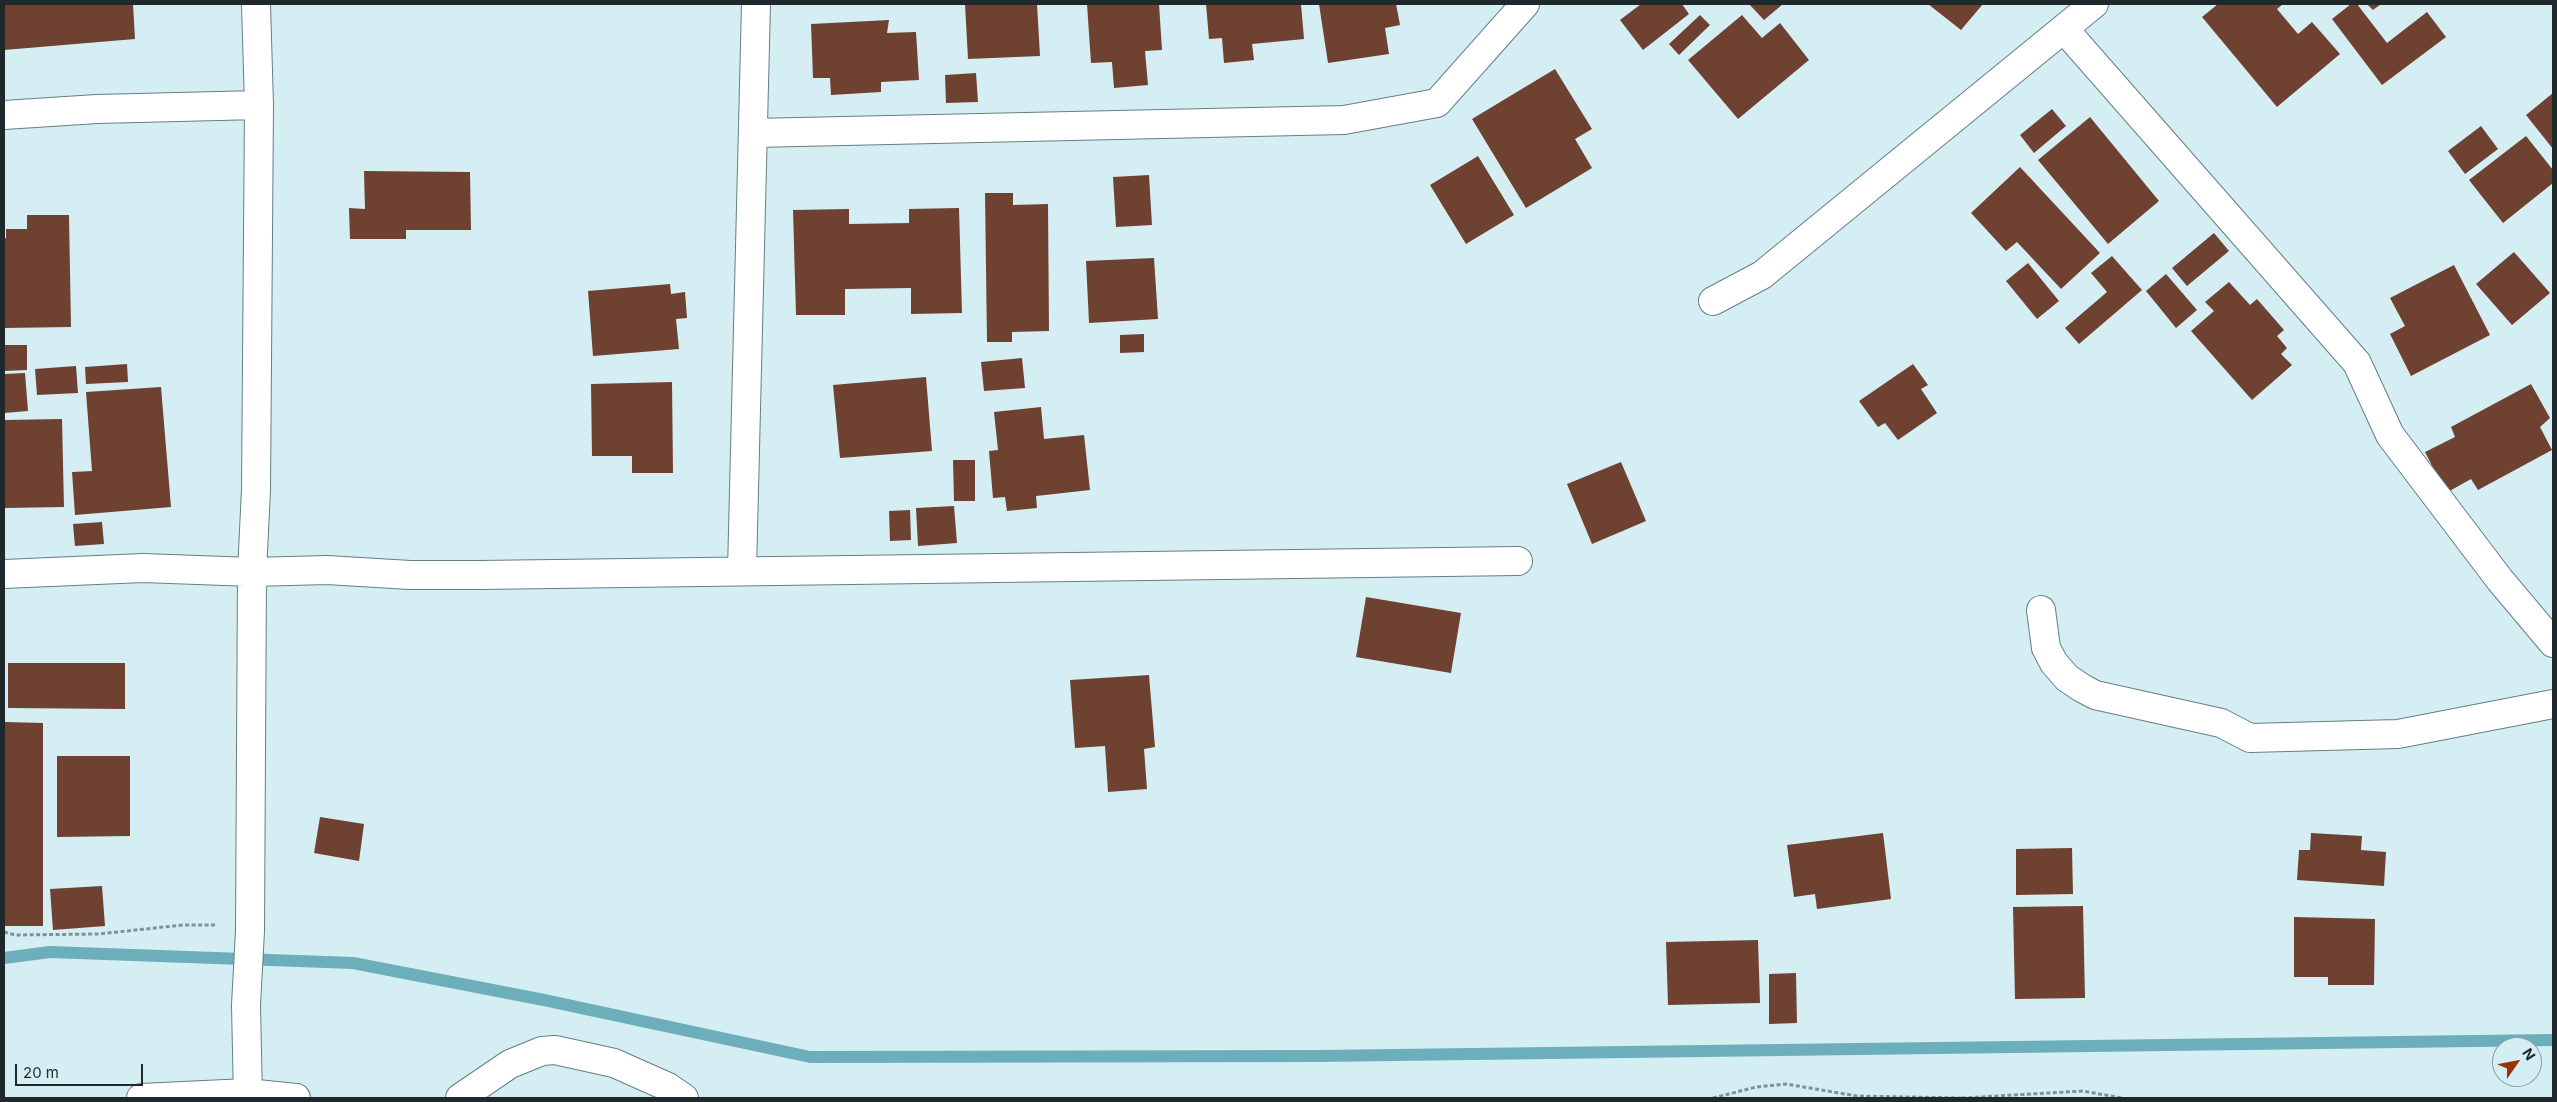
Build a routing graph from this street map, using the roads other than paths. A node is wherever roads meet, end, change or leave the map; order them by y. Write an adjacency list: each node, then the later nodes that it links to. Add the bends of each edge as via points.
1 (256, 4): 6 (street)
2 (756, 4): 8 (street)
3 (1525, 4): 8 (street, via 1437,103 1344,120)
4 (2094, 4): 5 (street)
5 (2064, 29): 9 (street, via 1762,275); 15 (street, via 2357,363 2390,435 2500,580)
6 (259, 105): 7 (street); 12 (street, via 256,490)
7 (4, 115)
8 (753, 133): 11 (street)
9 (1713, 301)
10 (1518, 561): 11 (street)
11 (742, 571): 12 (street, via 480,575 327,570)
12 (252, 572): 13 (street, via 143,568); 17 (street, via 250,928 246,1005)
13 (4, 574)
14 (2041, 610): 16 (street, via 2046,648 2067,678 2082,688 2095,695 2221,723 2250,738 2398,734)
15 (2553, 643)
16 (2553, 704)
17 (248, 1096): 18 (street); 19 (street)
18 (141, 1098)
19 (296, 1098)
20 (460, 1098): 21 (street, via 510,1064 542,1051 555,1050 614,1063 668,1087)
21 (684, 1098)

